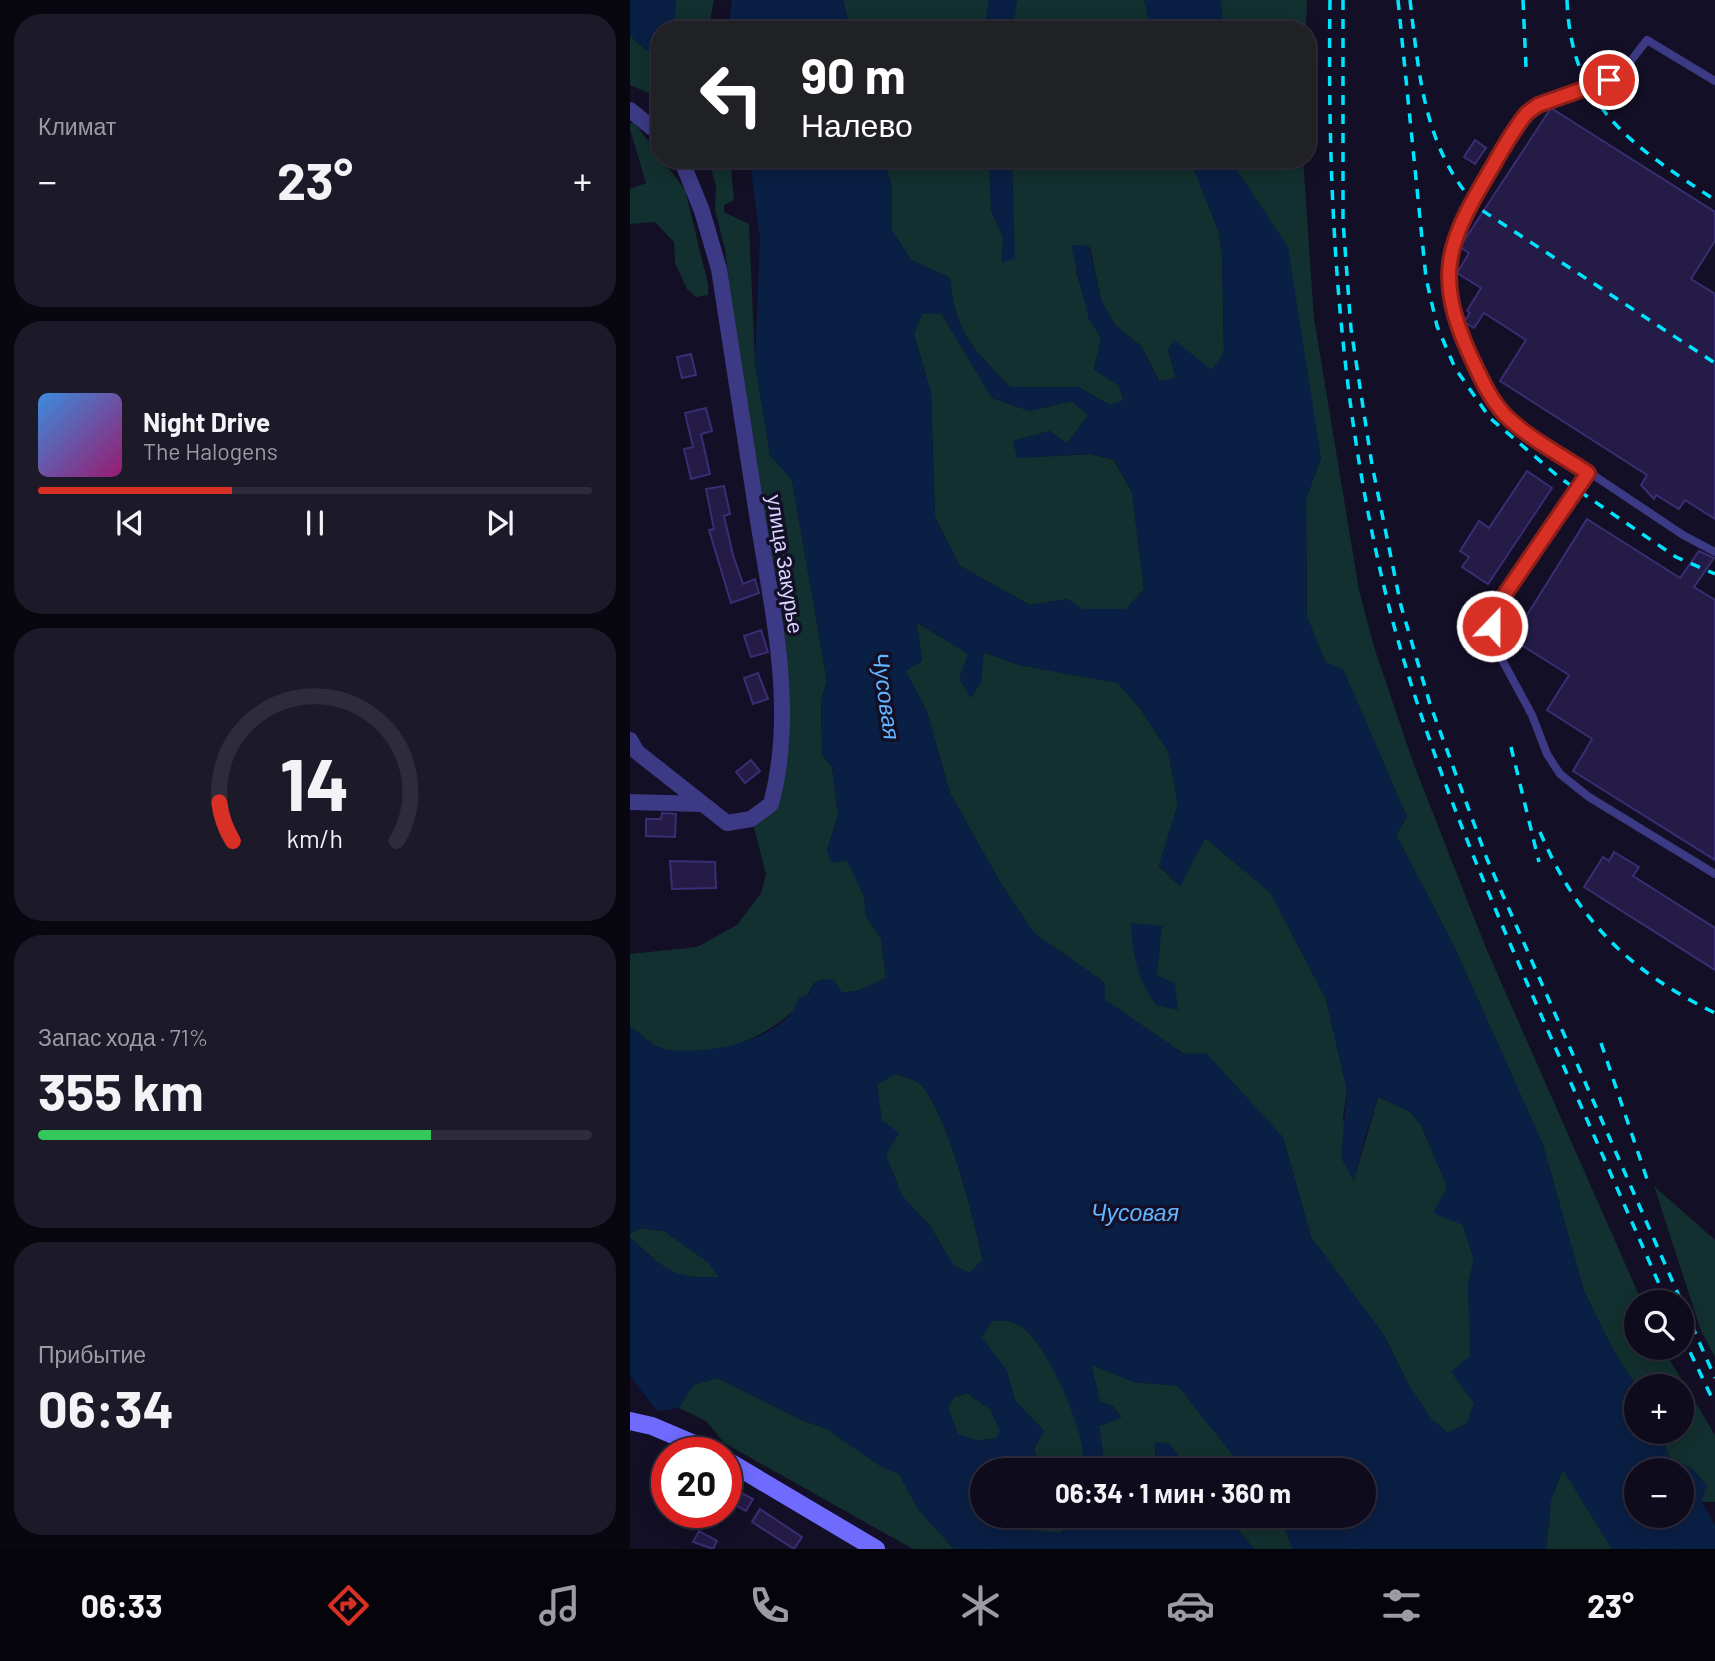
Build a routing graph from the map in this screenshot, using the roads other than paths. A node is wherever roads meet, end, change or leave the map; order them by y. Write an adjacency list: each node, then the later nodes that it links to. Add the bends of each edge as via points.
1 (1715, 81): 5 (lane, via 1647,40 1623,71 1609,80 1527,113 1455,234 1449,271 1453,309 1490,395 1508,418)
2 (630, 110): 3 (street)
3 (651, 127)
4 (685, 168): 9 (street, улица Закурье, via 719,269 779,654 782,725 779,774 771,804 751,819 727,824)
5 (1588, 473): 6 (lane); 10 (lane, via 1501,600 1493,617 1494,645 1532,715 1547,754 1567,782)
6 (1715, 552)
7 (630, 740): 9 (street, улица Закурье, via 637,752)
8 (630, 803): 9 (street)
9 (701, 804)
10 (1715, 874)
11 (630, 1421): 12 (street)
12 (678, 1437)
13 (742, 1470): 14 (street)
14 (871, 1548)

